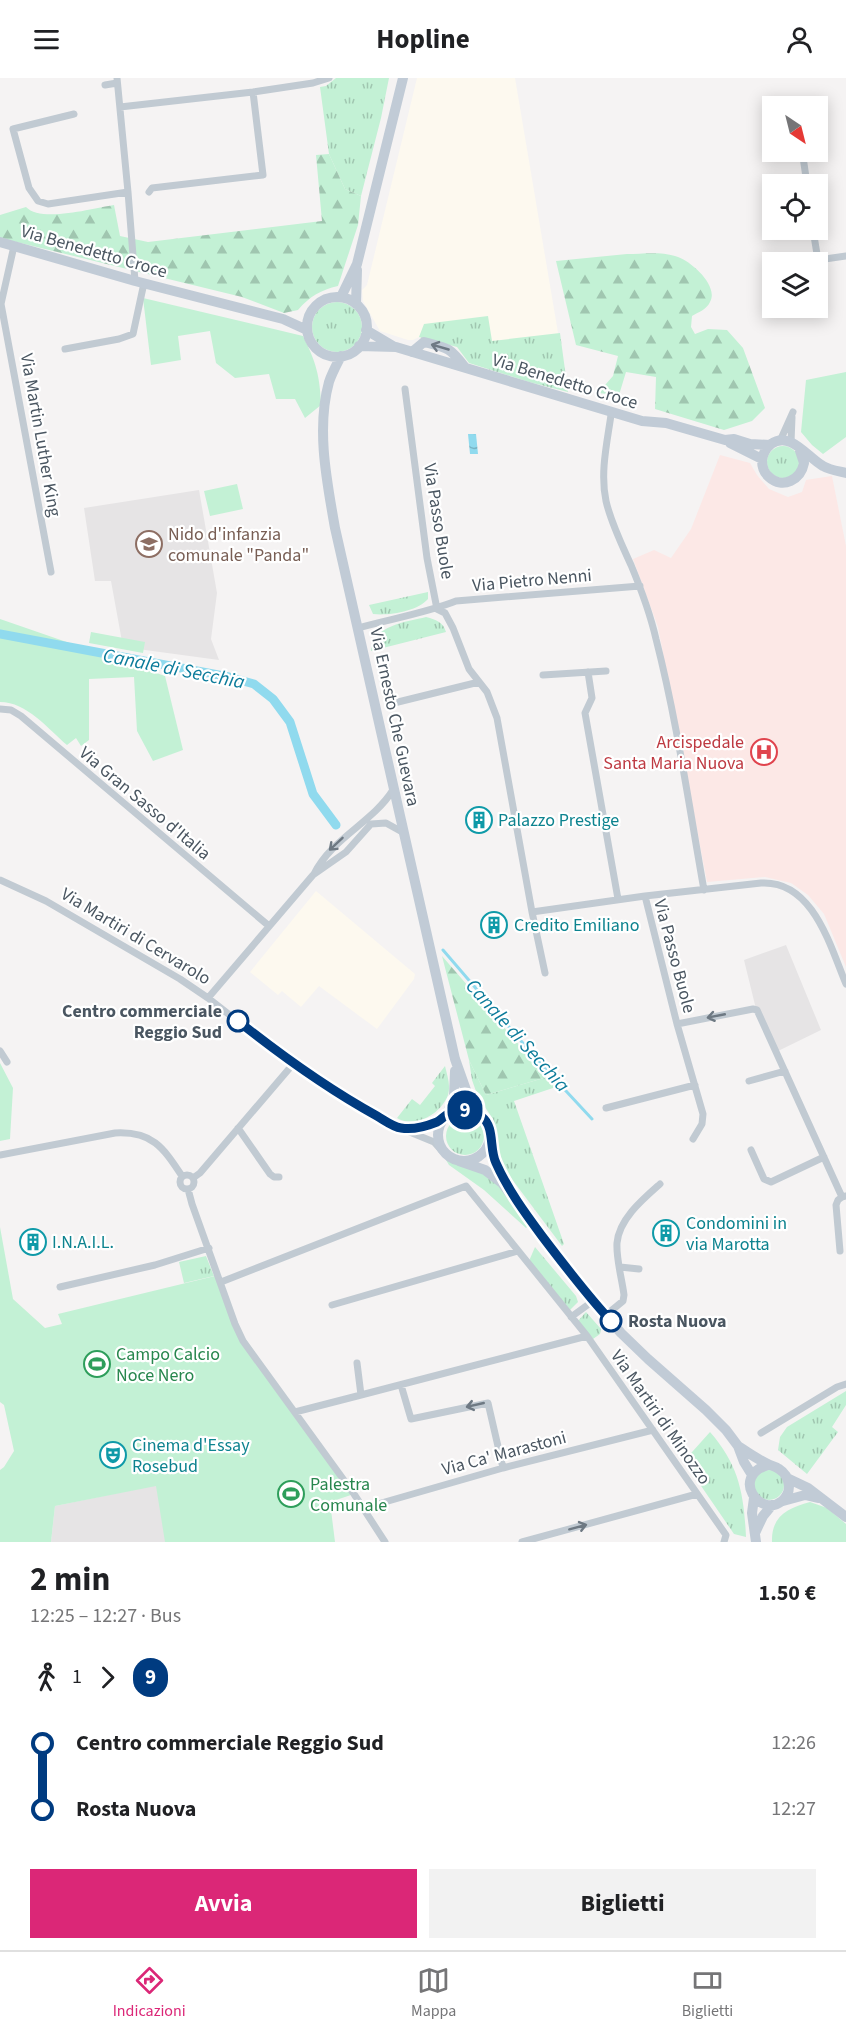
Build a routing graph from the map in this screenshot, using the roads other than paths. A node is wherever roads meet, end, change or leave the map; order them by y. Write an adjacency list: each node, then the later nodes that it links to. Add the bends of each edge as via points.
1 (329, 78): 5 (street)
2 (403, 78): 14 (street)
3 (117, 80): 4 (street); 6 (street)
4 (105, 85)
5 (253, 93): 6 (street); 9 (street, via 263,175 152,188)
6 (120, 107): 8 (street)
7 (75, 114): 8 (street, via 14,129 29,188 38,201 48,204)
8 (128, 192): 15 (street)
9 (149, 192)
10 (815, 240): 13 (street, via 818,260)
11 (0, 242): 12 (street, Via Benedetto Croce)
12 (14, 246): 15 (street, Via Benedetto Croce); 17 (street, Via Martin Luther King)
13 (846, 256)
14 (357, 264): 16 (street); 18 (street)
15 (140, 282): 20 (street, Via Benedetto Croce); 25 (street, via 133,334)
16 (341, 297): 18 (street); 19 (street, via 324,300)
17 (1, 304): 37 (street, Via Martin Luther King)
18 (356, 304): 22 (street, via 364,316)
19 (309, 315): 20 (street, Via Benedetto Croce); 21 (street)
20 (283, 319): 21 (street, Via Benedetto Croce)
21 (307, 330): 26 (street, via 316,348)
22 (366, 330): 23 (street); 24 (street, Via Benedetto Croce)
23 (359, 346): 24 (street, Via Benedetto Croce); 27 (street)
24 (396, 347): 30 (street, Via Benedetto Croce)
25 (66, 349)
26 (327, 355): 27 (street); 28 (street, Via Ernesto Che Guevara)
27 (341, 356): 28 (street, Via Ernesto Che Guevara)
28 (330, 381): 40 (street, Via Ernesto Che Guevara, via 324,425 325,471)
29 (405, 389): 39 (street, Via Passo Buole)
30 (613, 412): 31 (street, Via Benedetto Croce); 38 (street, via 605,460 607,502)
31 (725, 440): 32 (street, Via Benedetto Croce); 33 (street, Via Benedetto Croce)
32 (785, 444): 33 (street, via 764,454); 34 (street, Via Benedetto Croce); 35 (street, via 804,463)
33 (762, 459): 35 (street, via 767,475 776,482 792,481)
34 (830, 469): 35 (street, Via Benedetto Croce); 36 (street, Via Benedetto Croce)
35 (801, 473)
36 (846, 473)
37 (51, 572)
38 (640, 586): 39 (street, Via Pietro Nenni, via 456,601); 51 (street, via 678,741)
39 (437, 609): 40 (street, Via Pietro Nenni); 44 (street, Via Passo Buole, via 445,613)
40 (358, 628): 47 (street, Via Ernesto Che Guevara)
41 (606, 671): 42 (street)
42 (588, 672): 43 (street); 53 (street, via 592,699 585,713)
43 (543, 675)
44 (479, 682): 45 (street); 54 (street, Via Passo Buole, via 497,718)
45 (394, 703)
46 (0, 709): 55 (street, Via Gran Sasso d'Italia, via 21,716)
47 (393, 790): 48 (street, Via Ernesto Che Guevara); 49 (street, one-way to 49, via 386,801 330,850)
48 (404, 833): 49 (street, via 392,824 371,824 346,852); 61 (street, Via Ernesto Che Guevara)
49 (313, 875): 55 (street)
50 (0, 880): 58 (street, Via Martiri di Cervarolo, via 46,901)
51 (704, 890): 52 (street); 57 (street, via 769,883 796,893 817,919)
52 (645, 896): 53 (street, Via Passo Buole); 59 (street, Via Passo Buole)
53 (618, 899): 54 (street, Via Passo Buole)
54 (532, 912): 56 (street, Via Passo Buole)
55 (269, 926): 58 (street)
56 (545, 973)
57 (846, 984)
58 (208, 998): 63 (street, Via Martiri di Cervarolo)
59 (677, 1024): 64 (street, Via Passo Buole, one-way to 59, via 756,1009); 66 (street)
60 (0, 1051): 62 (street)
61 (455, 1059): 68 (street, Via Ernesto Che Guevara, via 456,1086); 69 (street, Via Ernesto Che Guevara)
62 (7, 1062)
63 (294, 1063): 70 (street); 71 (street, Via Martiri di Cervarolo, via 350,1101)
64 (785, 1071): 65 (street); 77 (street, Via Passo Buole)
65 (749, 1081)
66 (695, 1085): 67 (street); 73 (street, via 704,1117)
67 (606, 1108)
68 (445, 1116): 69 (street, via 466,1110); 71 (street, via 416,1128); 75 (street, via 437,1137)
69 (481, 1116): 72 (street, Via Martiri di Cervarolo)
70 (238, 1128): 80 (street, via 270,1174); 81 (street)
71 (400, 1128): 75 (street, Via Martiri di Cervarolo, via 434,1142)
72 (490, 1137): 78 (street, via 482,1155); 84 (street, Via Martiri di Cervarolo, via 495,1163)
73 (693, 1138)
74 (751, 1150): 77 (street, via 764,1179 771,1182)
75 (442, 1151): 78 (street, Via Martiri di Cervarolo)
76 (0, 1155): 79 (street, via 127,1132 141,1134 164,1149)
77 (825, 1156): 85 (street, Via Passo Buole)
78 (459, 1161): 84 (street, Via Martiri di Cervarolo, via 485,1170)
79 (182, 1176): 81 (street); 83 (street, via 180,1185)
80 (279, 1177)
81 (193, 1178): 83 (street, via 194,1185)
82 (660, 1184): 89 (street, via 634,1209 620,1230)
83 (189, 1189): 86 (street)
84 (512, 1196): 93 (street, Via Martiri di Cervarolo)
85 (844, 1196): 88 (street, Via Passo Buole, via 836,1205)
86 (209, 1248): 91 (street); 92 (street)
87 (518, 1251): 91 (street, Via Martiri di Minozzo, via 466,1185); 94 (street); 96 (street, Via Martiri di Minozzo)
88 (840, 1251)
89 (620, 1267): 90 (street); 95 (street, via 623,1300)
90 (639, 1269)
91 (221, 1282): 102 (street, via 243,1341)
92 (60, 1287)
93 (593, 1301): 95 (street, Via Martiri di Cervarolo); 96 (street)
94 (332, 1305)
95 (606, 1315): 105 (street, Via Martiri di Cervarolo, via 706,1410)
96 (571, 1317): 97 (street, Via Martiri di Minozzo)
97 (587, 1336): 100 (street); 103 (street, Via Martiri di Minozzo)
98 (357, 1363): 101 (street)
99 (846, 1384): 104 (street)
100 (400, 1385): 101 (street); 107 (street, one-way to 100, via 488,1402 411,1419)
101 (361, 1395): 102 (street)
102 (295, 1412): 115 (street)
103 (652, 1430): 107 (street, Via Ca' Marastoni); 110 (street, Via Martiri di Minozzo)
104 (761, 1433)
105 (738, 1446): 106 (street, Via Martiri di Cervarolo); 108 (street, Via Martiri di Cervarolo)
106 (768, 1465): 108 (street, via 759,1467); 109 (street, Via Martiri di Cervarolo, via 778,1468)
107 (503, 1468): 115 (street, Via Ca' Marastoni)
108 (752, 1476): 111 (street, Via Martiri di Cervarolo, via 750,1489)
109 (787, 1478): 112 (street, Via Martiri di Cervarolo); 113 (street, via 788,1494)
110 (697, 1494): 117 (street, Via Martiri di Minozzo); 120 (street, one-way to 110)
111 (754, 1498): 114 (street); 118 (street, Via Martiri di Cervarolo)
112 (820, 1499): 113 (street, via 804,1495); 116 (street, Via Martiri di Cervarolo)
113 (783, 1501): 114 (street)
114 (772, 1505): 118 (street, via 763,1516)
115 (364, 1508): 119 (street)
116 (846, 1517)
117 (725, 1538)
118 (756, 1538)
119 (385, 1542)
120 (522, 1542)

